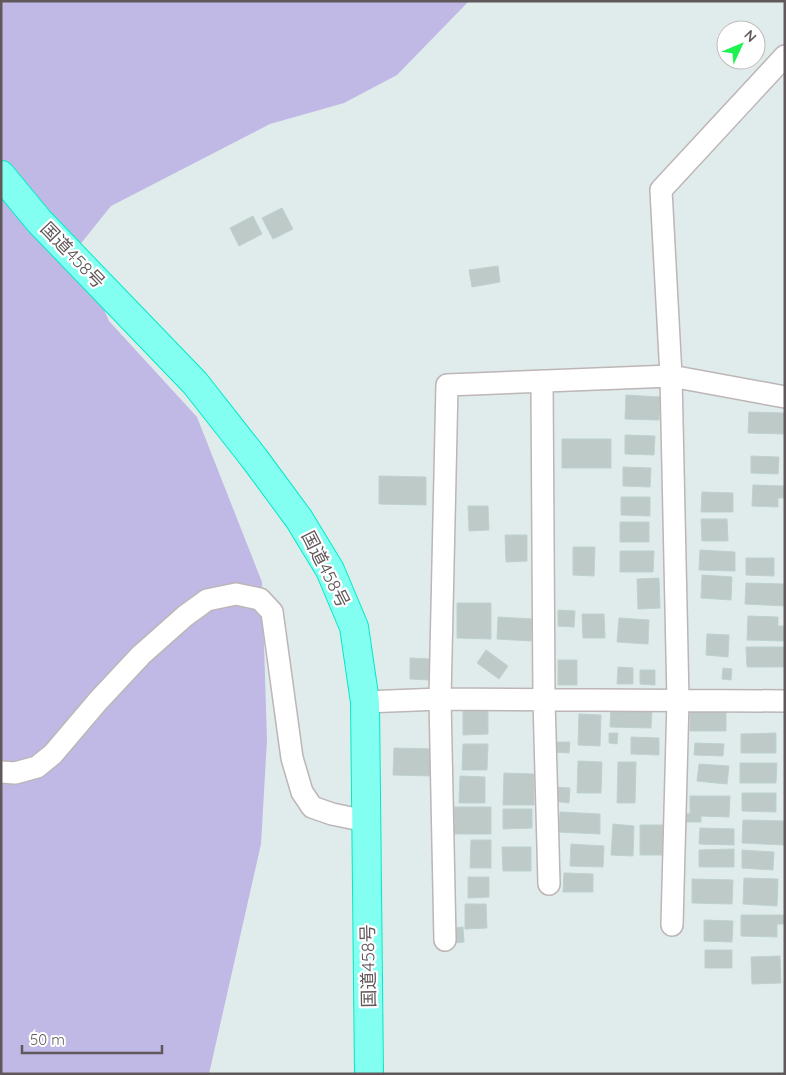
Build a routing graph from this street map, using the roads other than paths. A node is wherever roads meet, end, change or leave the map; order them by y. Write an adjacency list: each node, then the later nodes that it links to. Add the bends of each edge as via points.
1 (785, 56): 3 (street, via 661,190)
2 (1, 175): 10 (highway, 国道458号, via 39,221 195,383 299,518 330,570 354,626)
3 (670, 376): 4 (street); 5 (street); 8 (street)
4 (542, 381): 6 (street, via 447,385); 7 (street)
5 (785, 397)
6 (440, 699): 7 (street); 10 (street); 15 (street)
7 (544, 699): 8 (street); 13 (street)
8 (678, 700): 9 (street); 14 (street)
9 (785, 701)
10 (365, 702): 12 (highway, 国道458号)
11 (1, 772): 12 (street, via 15,773 37,767 53,754 141,655 207,600 236,594 260,599 272,612 292,758 302,792 312,807)
12 (366, 821): 16 (highway, 国道458号)
13 (549, 884)
14 (672, 925)
15 (445, 940)
16 (369, 1074)

